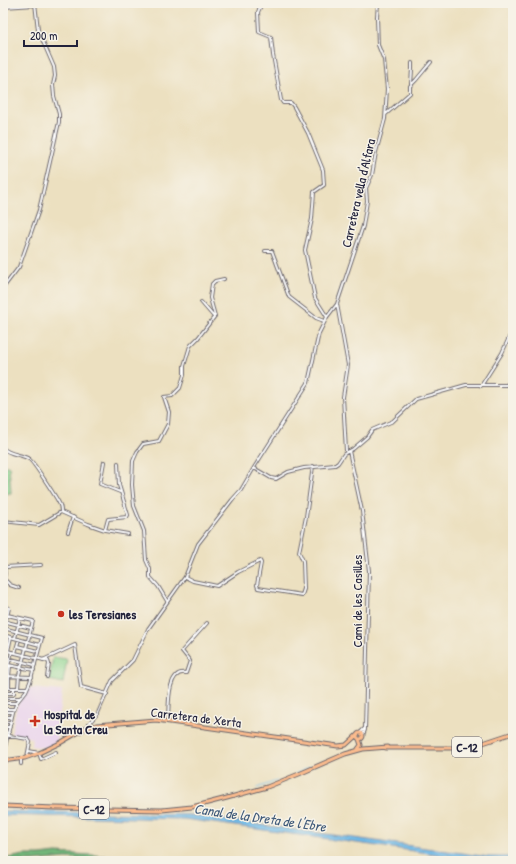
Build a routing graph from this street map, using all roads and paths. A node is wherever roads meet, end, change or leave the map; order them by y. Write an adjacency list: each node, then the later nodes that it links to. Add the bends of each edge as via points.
1 (262, 3): 15 (street, via 258,12 259,32 271,37 281,100 283,103 291,103 294,107 308,132 323,170 324,185 314,192 312,219 305,250 315,298)
2 (378, 3): 8 (street, Carretera vella d'Alfara, via 378,45 384,60)
3 (35, 4): 4 (street); 11 (street, via 38,30 54,67 54,96 59,122 39,210 20,267)
4 (3, 7)
5 (431, 62): 7 (street)
6 (412, 63): 7 (street)
7 (411, 85): 8 (street, via 410,94)
8 (386, 114): 13 (street, Carretera vella d'Alfara, via 372,175 366,188 367,201 363,226)
9 (265, 251): 16 (street, via 272,252 289,297 316,318)
10 (224, 279): 14 (street, via 213,283 210,298)
11 (3, 288)
12 (200, 302): 14 (street)
13 (337, 304): 15 (street, Carretera vella d'Alfara); 21 (street, Camí de les Casilles, via 348,365 343,397)
14 (214, 317): 39 (street, via 190,346 181,388 171,396 164,397 168,411 168,424 164,435 158,441 143,445 133,461 134,504 144,531 150,577)
15 (327, 317): 16 (street, Carretera vella d'Alfara)
16 (324, 321): 25 (street, Carretera vella d'Alfara, via 308,383)
17 (513, 329): 19 (street, via 502,352)
18 (513, 381): 19 (street, via 506,385)
19 (480, 386): 21 (street, via 466,385 416,399 393,421 374,429)
20 (3, 448): 27 (street, via 31,460 56,497)
21 (348, 451): 24 (street, via 337,464); 110 (street, Camí de les Casilles, via 362,511 369,578 365,728)
22 (104, 462): 26 (street, via 100,484)
23 (118, 463): 26 (street)
24 (313, 466): 25 (street, via 276,479); 36 (street, via 299,552 303,561 302,595 258,588 260,561 217,586)
25 (254, 468): 36 (street, Carretera vella d'Alfara, via 241,490 198,544)
26 (121, 492): 30 (street, via 128,516 108,519)
27 (61, 512): 28 (street); 29 (street, via 39,525)
28 (73, 517): 30 (street); 31 (street)
29 (3, 521)
30 (105, 530): 32 (street)
31 (68, 532)
32 (128, 534)
33 (3, 556): 35 (street)
34 (41, 565): 35 (street)
35 (5, 568): 37 (street)
36 (185, 577): 39 (street, Carretera vella d'Alfara)
37 (3, 580): 38 (street)
38 (19, 588)
39 (168, 601): 90 (street, Carretera vella d'Alfara, via 148,629 133,660 112,681)
40 (6, 607): 42 (street)
41 (3, 614): 42 (street)
42 (8, 615): 43 (street); 44 (street)
43 (20, 618): 46 (street); 48 (street, via 33,621)
44 (4, 621): 46 (street); 47 (street)
45 (207, 623): 101 (street, via 182,651 190,661 186,673 178,674 172,680)
46 (19, 625): 48 (street); 49 (street)
47 (3, 628): 49 (street); 50 (street)
48 (31, 628): 51 (street)
49 (17, 631): 51 (street); 53 (street)
50 (3, 634): 52 (street)
51 (29, 635): 56 (street); 58 (street, via 42,638)
52 (11, 637): 53 (street); 57 (street)
53 (15, 638): 54 (street)
54 (19, 639): 56 (street); 59 (street)
55 (3, 642): 57 (street)
56 (28, 642): 58 (street); 60 (street)
57 (10, 644): 62 (street)
58 (40, 645): 63 (street)
59 (17, 646): 60 (street); 65 (street)
60 (26, 648): 63 (street); 66 (street)
61 (3, 650): 62 (street)
62 (8, 651): 64 (street)
63 (38, 651): 69 (street)
64 (12, 652): 65 (street); 68 (street)
65 (15, 653): 66 (street)
66 (24, 655): 69 (street); 71 (street)
67 (3, 657): 68 (street)
68 (10, 658): 71 (street); 73 (street)
69 (37, 658): 70 (street); 74 (street)
70 (43, 660): 81 (street, via 49,663); 90 (street, via 75,645 81,687)
71 (22, 662): 74 (street); 75 (street)
72 (3, 664): 73 (street)
73 (9, 665): 75 (street); 77 (street); 78 (street)
74 (35, 665): 76 (street)
75 (21, 668): 76 (street); 79 (street)
76 (34, 670): 80 (street)
77 (3, 675): 78 (street)
78 (9, 676): 79 (street); 83 (street)
79 (19, 676): 80 (street); 87 (street)
80 (32, 677): 88 (street)
81 (47, 677)
82 (3, 682): 83 (street)
83 (9, 682): 85 (street)
84 (3, 688): 85 (street)
85 (9, 688): 86 (street)
86 (14, 688): 87 (street); 89 (street, via 14,693)
87 (18, 688): 88 (street)
88 (27, 688): 92 (street)
89 (3, 693)
90 (107, 694): 106 (street, Carretera vella d'Alfara, via 98,713)
91 (3, 698): 92 (street)
92 (19, 699): 94 (street)
93 (3, 703): 94 (street)
94 (16, 703): 96 (street)
95 (3, 708): 96 (street)
96 (14, 709): 98 (street)
97 (3, 712): 98 (street)
98 (13, 712): 100 (street)
99 (3, 717): 100 (street)
100 (12, 717): 103 (street)
101 (168, 721): 106 (main road, Carretera de Xerta, via 96,725); 110 (main road, Carretera de Xerta, via 338,746 346,745)
102 (3, 722): 103 (street)
103 (11, 722): 105 (street)
104 (3, 727): 105 (street)
105 (10, 727): 109 (street)
106 (84, 729): 120 (main road, Carretera de Xerta)
107 (513, 733): 115 (main road, C-12, via 483,744 462,748)
108 (3, 734): 109 (street)
109 (8, 734): 112 (street); 118 (street, via 28,739)
110 (360, 736): 114 (main road)
111 (3, 739): 112 (street)
112 (7, 739): 113 (street)
113 (4, 743): 116 (street)
114 (363, 747): 115 (main road, C-12); 117 (main road); 122 (main road); 127 (main road, C-12)
115 (395, 747): 117 (main road, C-12)
116 (4, 748): 121 (street)
117 (377, 749): 122 (main road, C-12)
118 (28, 751): 120 (street); 123 (street)
119 (56, 752): 120 (street, via 41,759)
120 (39, 753): 123 (main road, Carretera de Xerta)
121 (3, 754)
122 (347, 755): 127 (main road, C-12)
123 (28, 757): 124 (main road, Carretera de Xerta)
124 (20, 759): 125 (main road, Carretera de Xerta); 126 (street)
125 (3, 761)
126 (21, 764)
127 (322, 764): 128 (main road, C-12, via 250,792 175,809)
128 (3, 806)

